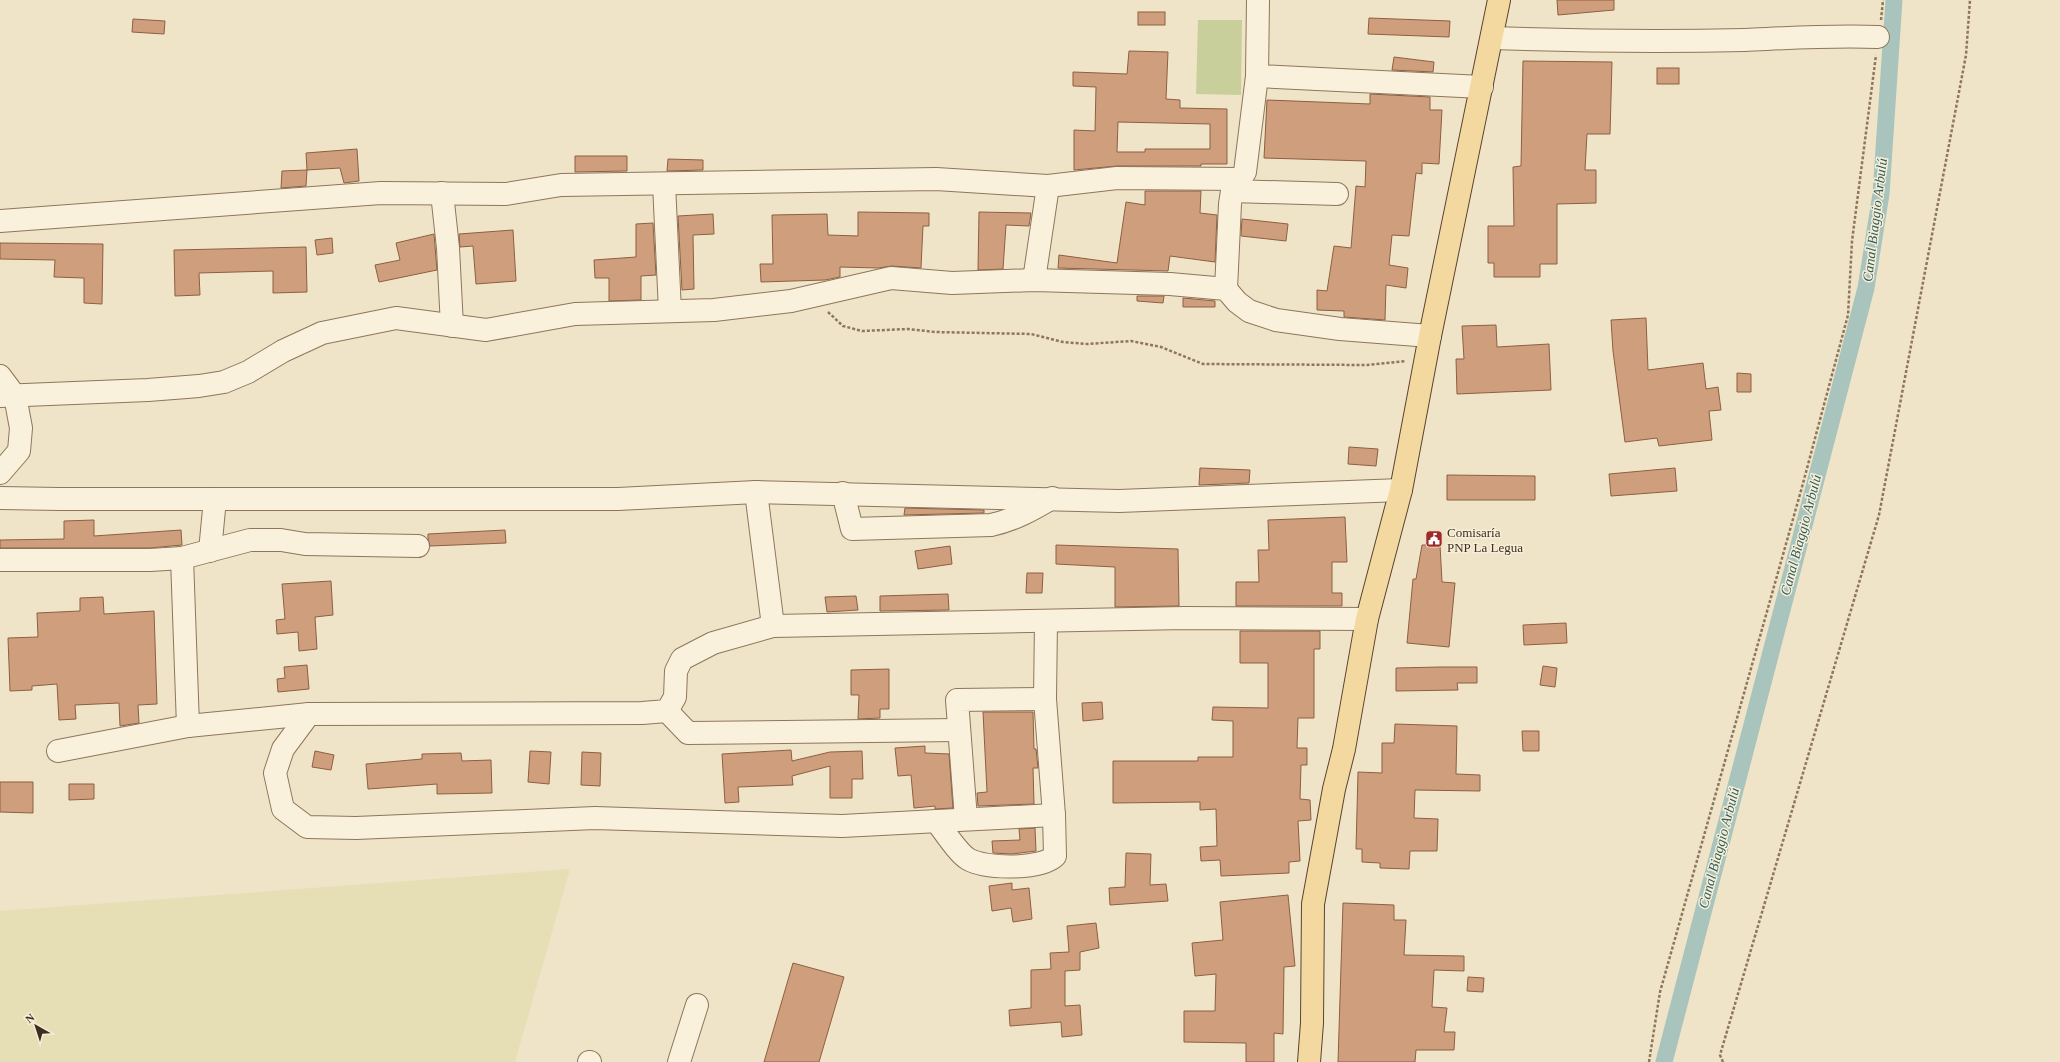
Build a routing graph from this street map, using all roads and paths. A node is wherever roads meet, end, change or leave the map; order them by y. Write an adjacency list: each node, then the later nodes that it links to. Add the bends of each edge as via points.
1 (1258, 0): 7 (street)
2 (1500, 0): 6 (main road)
3 (1883, 0): 5 (path)
4 (1970, 0): 51 (path, via 1966,54 1879,515 1720,1056)
5 (1878, 37): 6 (street, via 1834,35 1745,40 1598,41); 50 (path, via 1852,241 1848,315 1660,992)
6 (1492, 38): 8 (main road)
7 (1257, 76): 8 (street); 10 (street, via 1245,172)
8 (1482, 87): 20 (main road)
9 (664, 184): 11 (street, via 936,179); 12 (street, via 561,186 506,194); 18 (street)
10 (1236, 185): 11 (street, via 1117,178); 13 (street); 16 (street, via 1230,204)
11 (1048, 186): 15 (street)
12 (442, 194): 14 (street, via 381,193); 19 (street)
13 (1337, 194)
14 (0, 221)
15 (1034, 280): 16 (street, via 1170,284); 17 (street, via 952,283 891,278)
16 (1226, 289): 20 (street, via 1249,311 1276,320 1340,330)
17 (810, 296): 18 (street, via 791,301 714,310); 21 (path, via 843,326 862,331 908,329 1031,334 1063,342 1087,344 1131,341 1162,347 1203,364 1367,365)
18 (670, 311): 19 (street, via 575,314 486,330)
19 (452, 326): 23 (street, via 396,318 322,333 283,351 248,372 224,382 199,386)
20 (1430, 336): 21 (main road)
21 (1426, 359): 25 (main road)
22 (0, 376): 23 (street)
23 (7, 396): 24 (street, via 21,428 19,450)
24 (0, 472)
25 (1401, 490): 29 (street, via 1119,501); 35 (main road)
26 (756, 492): 27 (street); 30 (street, via 618,499); 37 (street)
27 (842, 493): 29 (street); 29 (street, via 852,529 991,525 1015,518)
28 (0, 498): 30 (street)
29 (1052, 498)
30 (215, 499): 32 (street)
31 (418, 546): 32 (street, via 305,544 281,540 250,540)
32 (210, 551): 33 (street)
33 (182, 558): 34 (street); 41 (street)
34 (0, 560)
35 (1367, 620): 36 (street, via 1185,618); 49 (main road, via 1313,904 1312,1023)
36 (1046, 621): 37 (street); 38 (street)
37 (773, 626): 39 (street, via 713,644 682,659 676,672 675,697)
38 (1045, 699): 42 (street, via 957,700); 44 (street)
39 (667, 711): 40 (street); 42 (street, via 688,732)
40 (309, 714): 41 (street); 46 (street, via 283,749 275,773 283,809 307,827 356,828 595,818 842,826)
41 (188, 726): 43 (street)
42 (959, 730): 45 (street)
43 (58, 751)
44 (1054, 815): 45 (street); 46 (street, via 1055,856 1044,863 1028,865 991,866 966,858)
45 (966, 819): 46 (street)
46 (936, 821)
47 (697, 1005): 48 (street)
48 (679, 1062)
49 (1309, 1062)
50 (1649, 1062)
51 (1723, 1062)

